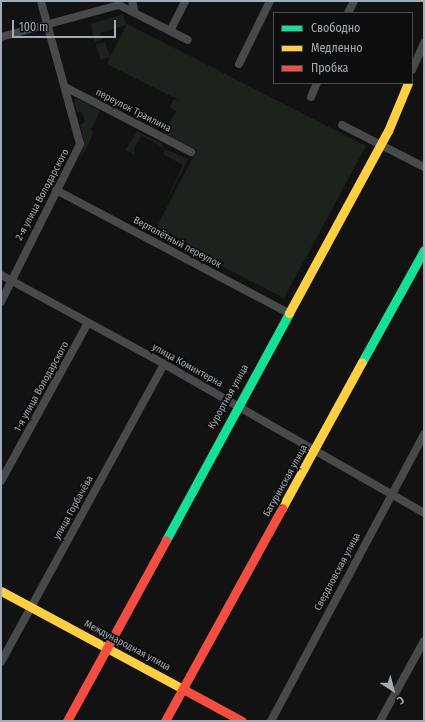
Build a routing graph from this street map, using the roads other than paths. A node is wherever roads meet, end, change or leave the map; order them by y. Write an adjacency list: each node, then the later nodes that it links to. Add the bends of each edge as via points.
1 (42, 1): 9 (street, 2-я улица Володарского)
2 (131, 1): 6 (street); 8 (street)
3 (185, 1): 10 (street)
4 (270, 1): 14 (street)
5 (354, 1): 7 (street)
6 (119, 5): 8 (street); 9 (street)
7 (348, 12)
8 (136, 13): 10 (street)
9 (48, 24): 11 (street); 18 (street, 2-я улица Володарского)
10 (170, 31): 12 (street)
11 (1, 37)
12 (188, 40)
13 (424, 43): 15 (street)
14 (238, 64)
15 (413, 68)
16 (317, 84): 19 (street)
17 (408, 84): 21 (street, Курортная улица, via 388,131)
18 (65, 87): 22 (street, переулок Траилина); 24 (street, 2-я улица Володарского, via 80,144)
19 (311, 97)
20 (342, 125): 21 (street)
21 (380, 143): 23 (street); 29 (street, Курортная улица)
22 (191, 152)
23 (424, 167)
24 (56, 190): 27 (street, 2-я улица Володарского); 29 (street, Вертолётный переулок)
25 (424, 250): 34 (street, Батуринская улица)
26 (1, 275): 27 (street, улица Коминтерна)
27 (11, 280): 28 (street, 2-я улица Володарского); 30 (street, улица Коминтерна)
28 (1, 302)
29 (288, 313): 32 (street, Курортная улица)
30 (88, 323): 31 (street, улица Коминтерна); 35 (street, 1-я улица Володарского)
31 (164, 364): 32 (street, улица Коминтерна); 39 (street, улица Горбачёва)
32 (237, 405): 34 (street, улица Коминтерна); 41 (street, Курортная улица)
33 (424, 434): 36 (street, Свердловская улица)
34 (316, 450): 36 (street, улица Коминтерна); 43 (street, Батуринская улица)
35 (1, 482)
36 (390, 493): 37 (street, улица Коминтерна); 47 (street, Свердловская улица)
37 (424, 513)
38 (1, 591): 39 (street, Международная улица)
39 (31, 608): 41 (street, Международная улица); 42 (street, улица Горбачёва)
40 (424, 641): 48 (street)
41 (107, 648): 43 (street, Международная улица); 44 (street, Курортная улица)
42 (1, 662)
43 (183, 689): 45 (street, Батуринская улица); 46 (street, Международная улица)
44 (67, 721)
45 (165, 721)
46 (242, 721)
47 (271, 721)
48 (380, 721)

